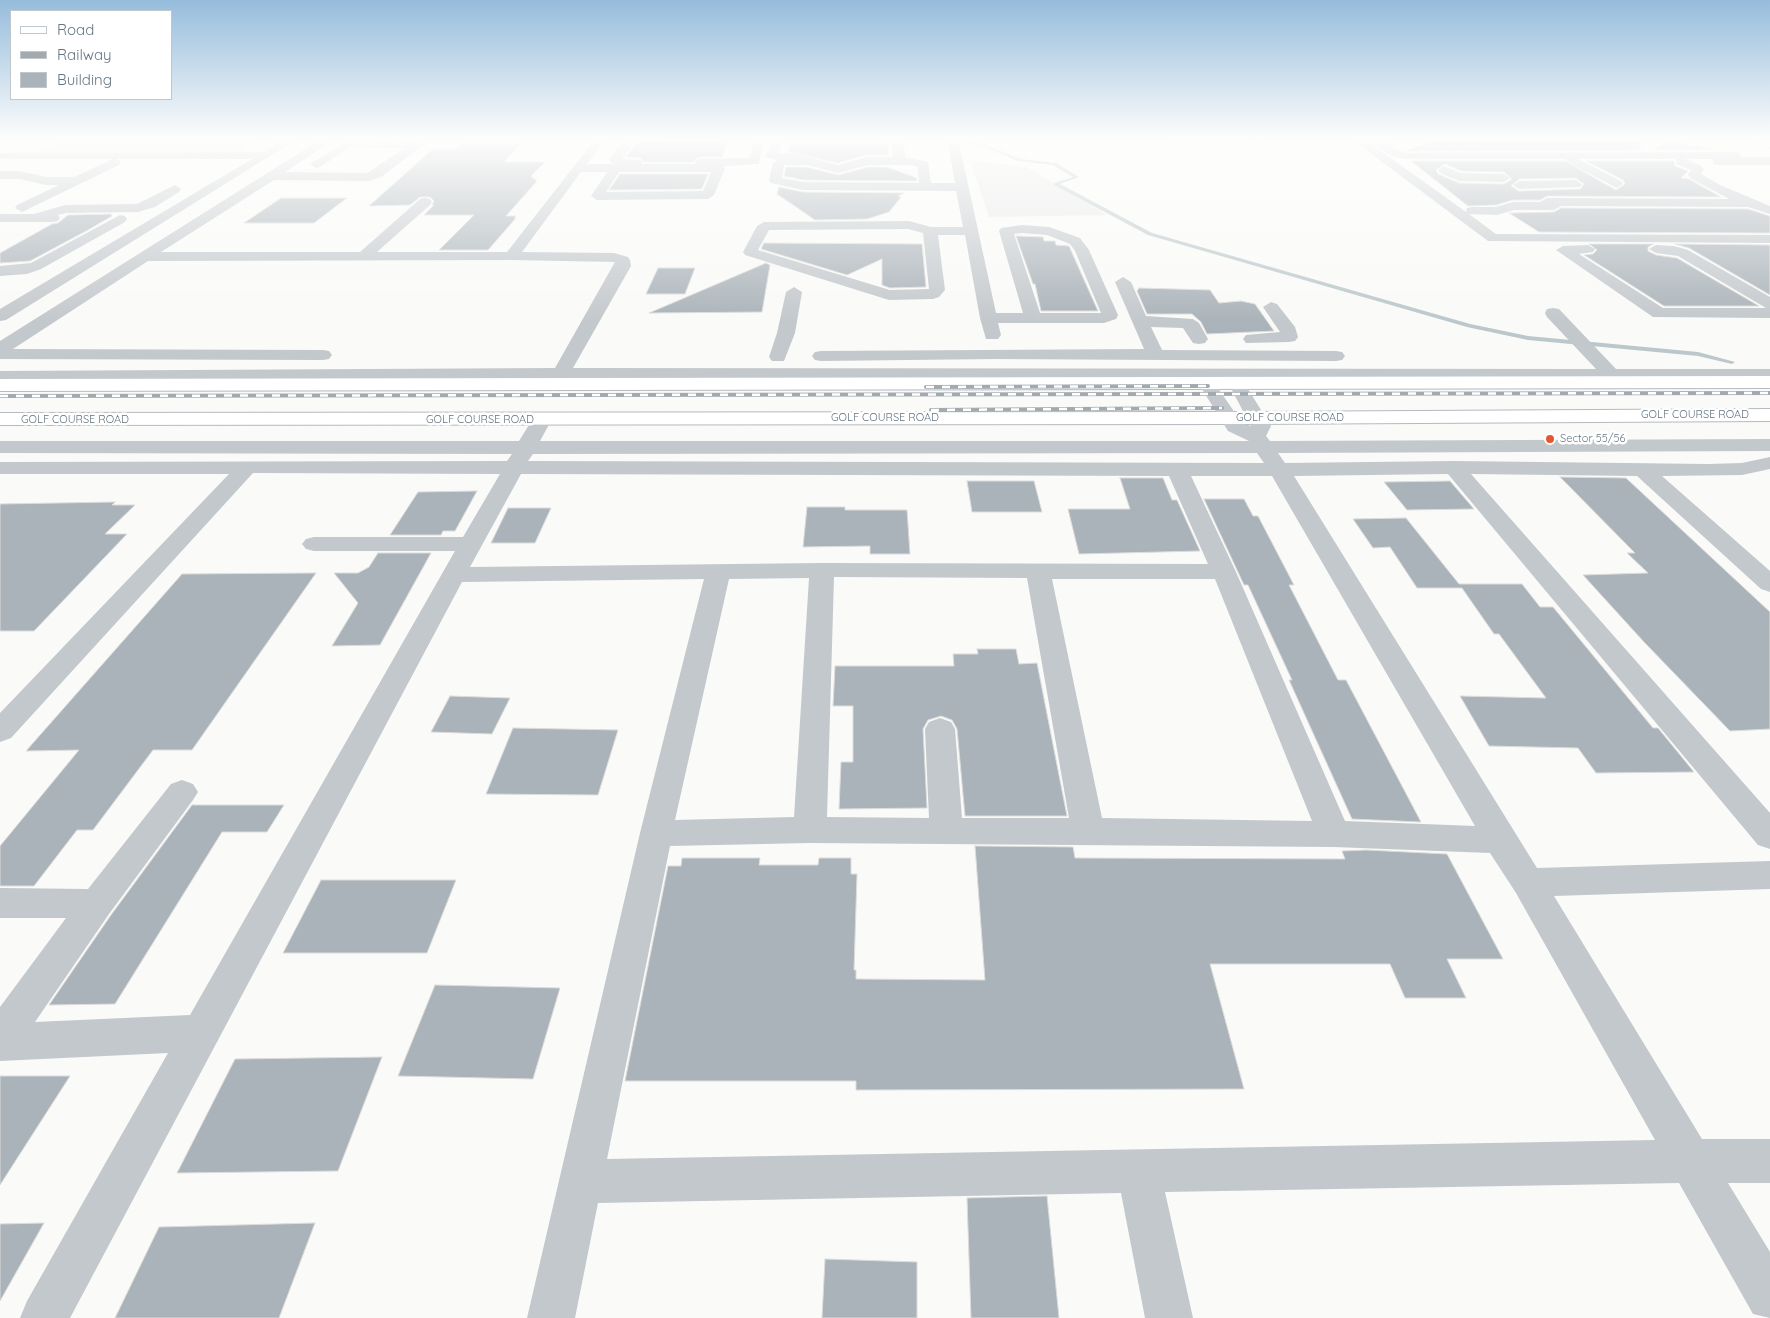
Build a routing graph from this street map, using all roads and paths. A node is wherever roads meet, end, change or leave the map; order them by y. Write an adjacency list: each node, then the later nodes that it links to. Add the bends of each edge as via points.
1 (40, 200): 21 (street)
2 (157, 200): 22 (street, via 138,208 65,209)
3 (192, 200): 23 (street)
4 (233, 200): 37 (street)
5 (554, 200): 36 (street)
6 (915, 200): 13 (street)
7 (964, 200): 27 (street)
8 (1440, 200): 29 (street, via 1493,238)
9 (1458, 200): 18 (street)
10 (1543, 200): 16 (street)
11 (1742, 200): 15 (street)
12 (425, 202): 35 (street)
13 (920, 202)
14 (1654, 202): 15 (street); 16 (street); 20 (street)
15 (1748, 203): 17 (street)
16 (1550, 204): 18 (street); 26 (street)
17 (1770, 210)
18 (1472, 211): 26 (street, via 1505,231)
19 (797, 212): 25 (street, via 825,222)
20 (1676, 214)
21 (1, 218): 22 (street); 24 (street, via 73,226)
22 (35, 218): 24 (street)
23 (159, 219): 24 (street); 46 (street)
24 (113, 222): 38 (street, via 36,266)
25 (923, 223): 25 (street, via 764,226 750,252 889,295 933,294 937,290); 27 (street)
26 (1569, 224): 28 (street)
27 (969, 226): 47 (street)
28 (1770, 232)
29 (1606, 239): 30 (street); 34 (street)
30 (1734, 239): 31 (street); 32 (street)
31 (1770, 239)
32 (1749, 247): 33 (street); 40 (street, via 1700,247 1697,250)
33 (1770, 248)
34 (1622, 249): 42 (street, via 1674,250); 45 (street, via 1564,250 1659,313)
35 (364, 256): 36 (street); 37 (street)
36 (511, 256): 57 (street, via 614,256 623,260 623,266)
37 (142, 257): 52 (street)
38 (0, 270)
39 (1123, 282): 49 (street)
40 (1770, 291)
41 (794, 292): 61 (street)
42 (1770, 304)
43 (1271, 307): 50 (street, via 1289,331 1289,337)
44 (1553, 313): 66 (street)
45 (1770, 313)
46 (0, 316)
47 (988, 318): 48 (street); 54 (street)
48 (1033, 318): 48 (street, via 1104,318 1110,315 1075,241 1050,231 1011,229 1006,231)
49 (1140, 321): 50 (street, via 1187,323); 51 (street)
50 (1199, 339): 51 (street)
51 (1151, 347): 54 (street); 59 (street)
52 (0, 348)
53 (0, 354): 55 (street)
54 (995, 354): 61 (street); 65 (street)
55 (344, 355)
56 (551, 356): 57 (street)
57 (571, 356): 58 (street); 64 (street)
58 (590, 356)
59 (1356, 356)
60 (758, 357): 61 (street)
61 (778, 357)
62 (1770, 375): 66 (street)
63 (0, 377): 64 (street)
64 (557, 379): 65 (main road); 70 (main road)
65 (1000, 379): 66 (street); 67 (main road)
66 (1615, 379): 68 (main road); 69 (main road)
67 (1205, 382): 68 (main road); 74 (street)
68 (1235, 382): 74 (street)
69 (1770, 382)
70 (0, 385)
71 (1770, 415): 74 (main road, GOLF COURSE ROAD)
72 (0, 419): 73 (main road, GOLF COURSE ROAD)
73 (35, 421): 75 (main road, GOLF COURSE ROAD); 77 (street)
74 (1257, 438): 75 (street); 75 (main road, GOLF COURSE ROAD); 76 (street); 80 (street); 81 (street); 100 (street)
75 (528, 445): 77 (street); 79 (street); 81 (street); 84 (street)
76 (1770, 445)
77 (0, 453): 79 (street)
78 (1770, 463): 82 (street, via 1742,469)
79 (247, 466): 92 (street)
80 (1454, 467): 82 (street); 99 (street)
81 (1177, 470): 88 (street)
82 (1643, 470): 90 (street)
83 (314, 544): 84 (street)
84 (472, 544): 89 (street)
85 (822, 570): 86 (street); 87 (street); 94 (street)
86 (718, 572): 89 (street); 97 (street)
87 (1038, 572): 88 (street); 96 (street)
88 (1224, 572): 98 (street)
89 (453, 576): 105 (street)
90 (1770, 584)
91 (940, 729): 95 (street)
92 (0, 731)
93 (182, 792): 104 (street)
94 (810, 830): 95 (street); 97 (street)
95 (946, 830): 96 (street)
96 (1088, 831): 98 (street)
97 (656, 833): 110 (street)
98 (1334, 834): 100 (street)
99 (1770, 836)
100 (1500, 840): 102 (street)
101 (1770, 875): 102 (street)
102 (1528, 883): 107 (street)
103 (0, 903): 104 (street)
104 (97, 904): 106 (street)
105 (200, 1033): 106 (street); 112 (street)
106 (0, 1040)
107 (1690, 1161): 108 (street); 109 (street); 111 (street)
108 (1770, 1161)
109 (1139, 1172): 110 (street); 114 (street)
110 (579, 1181): 113 (street)
111 (1770, 1297)
112 (44, 1318)
113 (551, 1318)
114 (1169, 1318)

